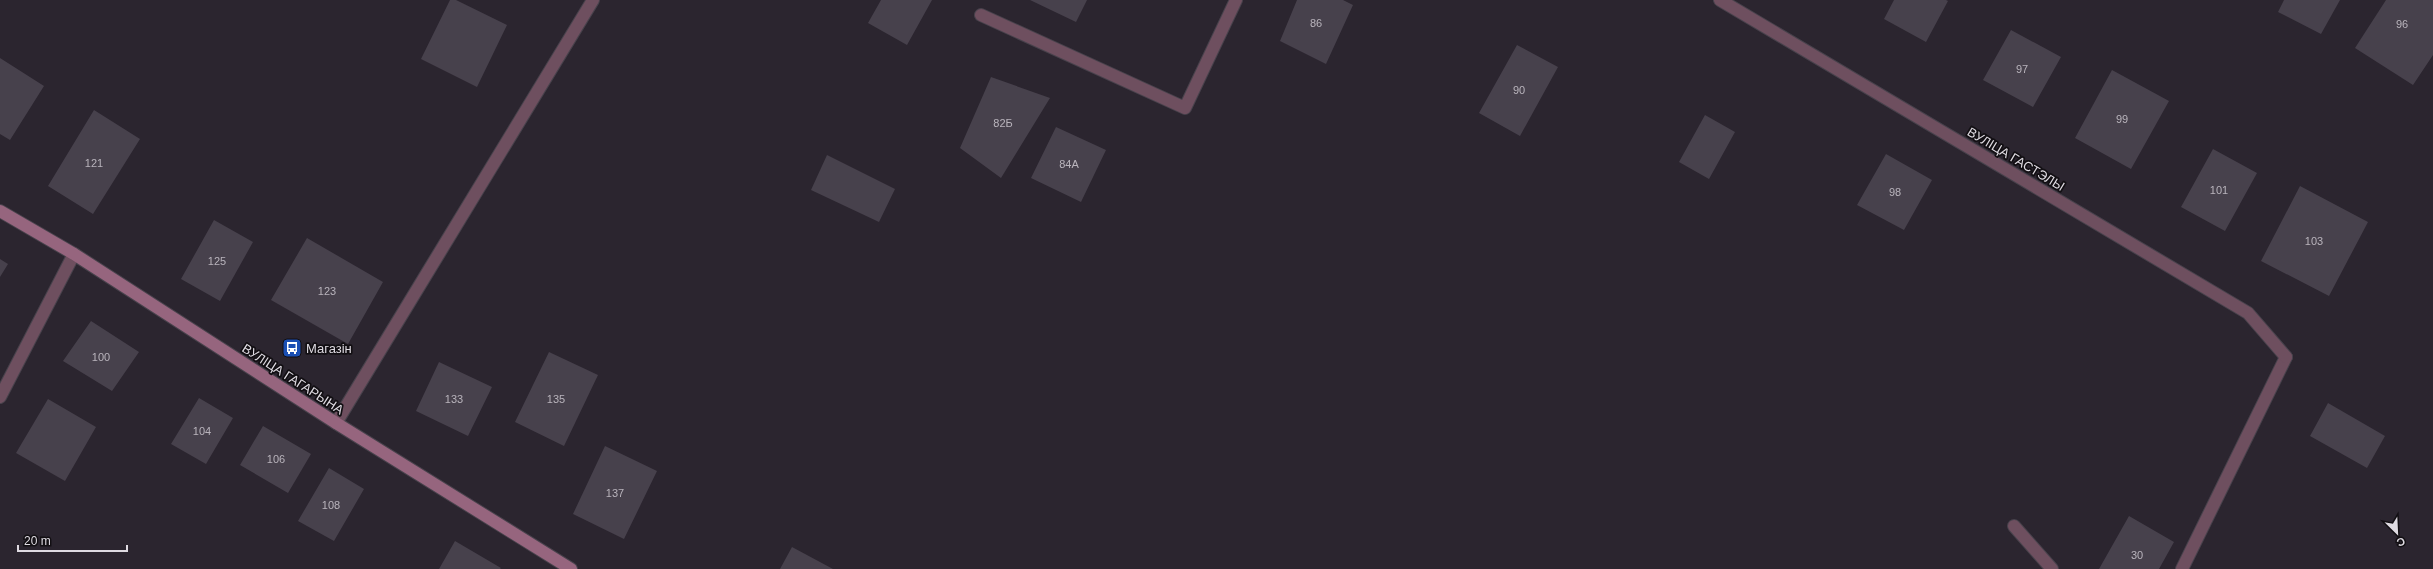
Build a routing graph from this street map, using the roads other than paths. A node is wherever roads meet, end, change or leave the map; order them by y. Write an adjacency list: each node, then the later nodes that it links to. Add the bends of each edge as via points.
1 (593, 0): 8 (street)
2 (1236, 0): 4 (street, via 1185,108)
3 (1720, 0): 12 (street, ВУЛІЦА ГАСТЭЛЫ, via 2248,314 2286,357)
4 (980, 15)
5 (0, 211): 6 (street, ВУЛІЦА ГАГАРЫНА)
6 (74, 254): 7 (street); 8 (street, ВУЛІЦА ГАГАРЫНА)
7 (0, 397)
8 (336, 424): 10 (street, ВУЛІЦА ГАГАРЫНА)
9 (2014, 526): 11 (street)
10 (571, 569)
11 (2052, 569)
12 (2182, 569)

